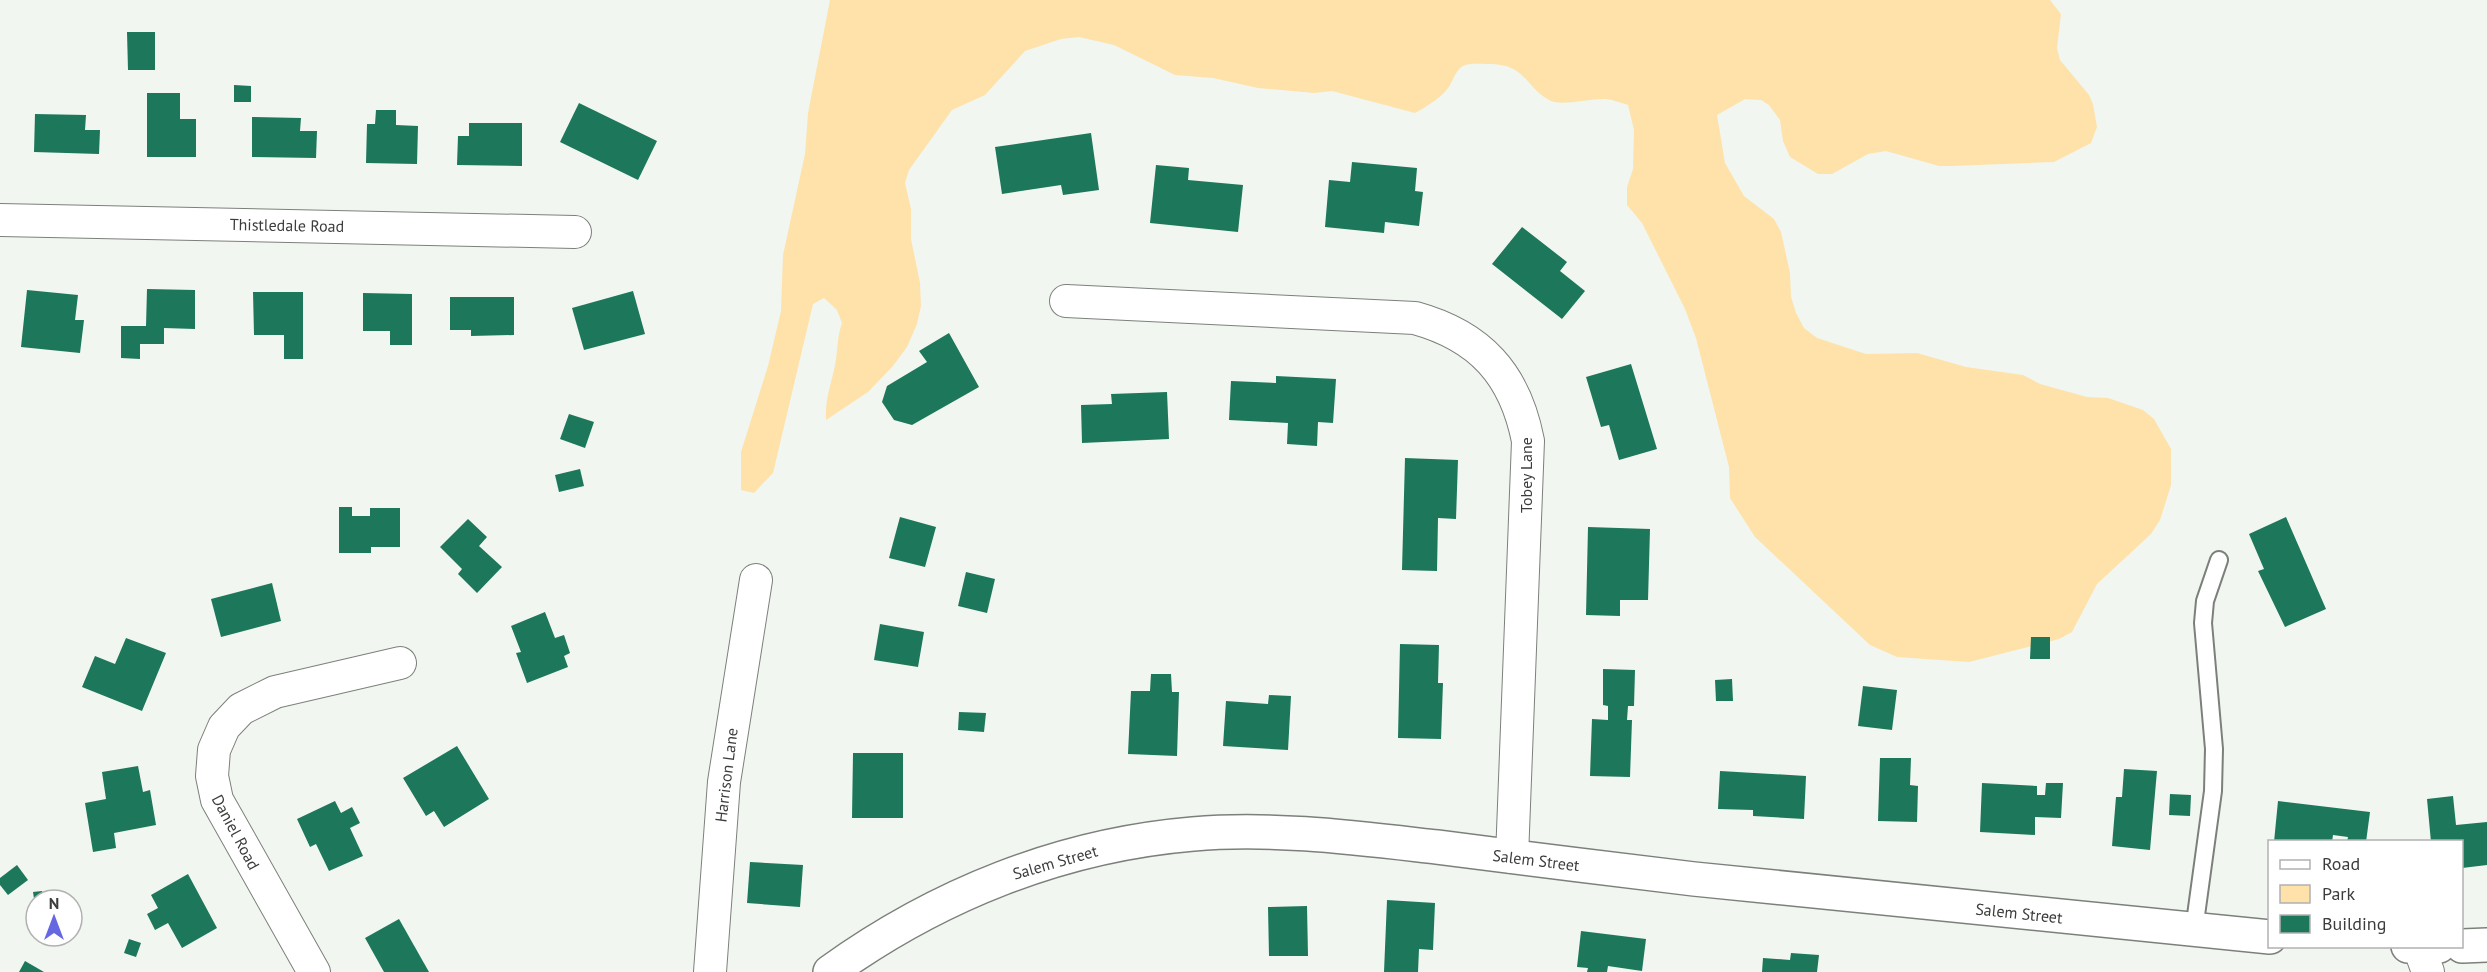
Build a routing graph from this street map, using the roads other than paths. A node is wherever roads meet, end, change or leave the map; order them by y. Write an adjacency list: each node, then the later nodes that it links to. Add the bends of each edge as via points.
1 (0, 220): 2 (street, Thistledale Road)
2 (574, 232)
3 (1066, 301): 7 (street, Tobey Lane, via 1415,318 1457,333 1492,361 1516,398 1528,441)
4 (2219, 560): 8 (lane, via 2205,602 2203,623 2214,749 2213,791)
5 (756, 580): 14 (street, Harrison Lane, via 724,782)
6 (400, 663): 13 (street, Daniel Road, via 263,696 232,718 214,750 212,776 217,800)
7 (1512, 857): 8 (main road, Salem Street); 15 (main road, Salem Street, via 1378,840 1272,833 1156,838 1059,859 953,897 889,932)
8 (2193, 930): 9 (main road, Salem Street)
9 (2268, 937)
10 (2487, 945): 11 (main road)
11 (2463, 946)
12 (2419, 948): 16 (street)
13 (314, 972)
14 (710, 972)
15 (831, 972)
16 (2428, 972)

